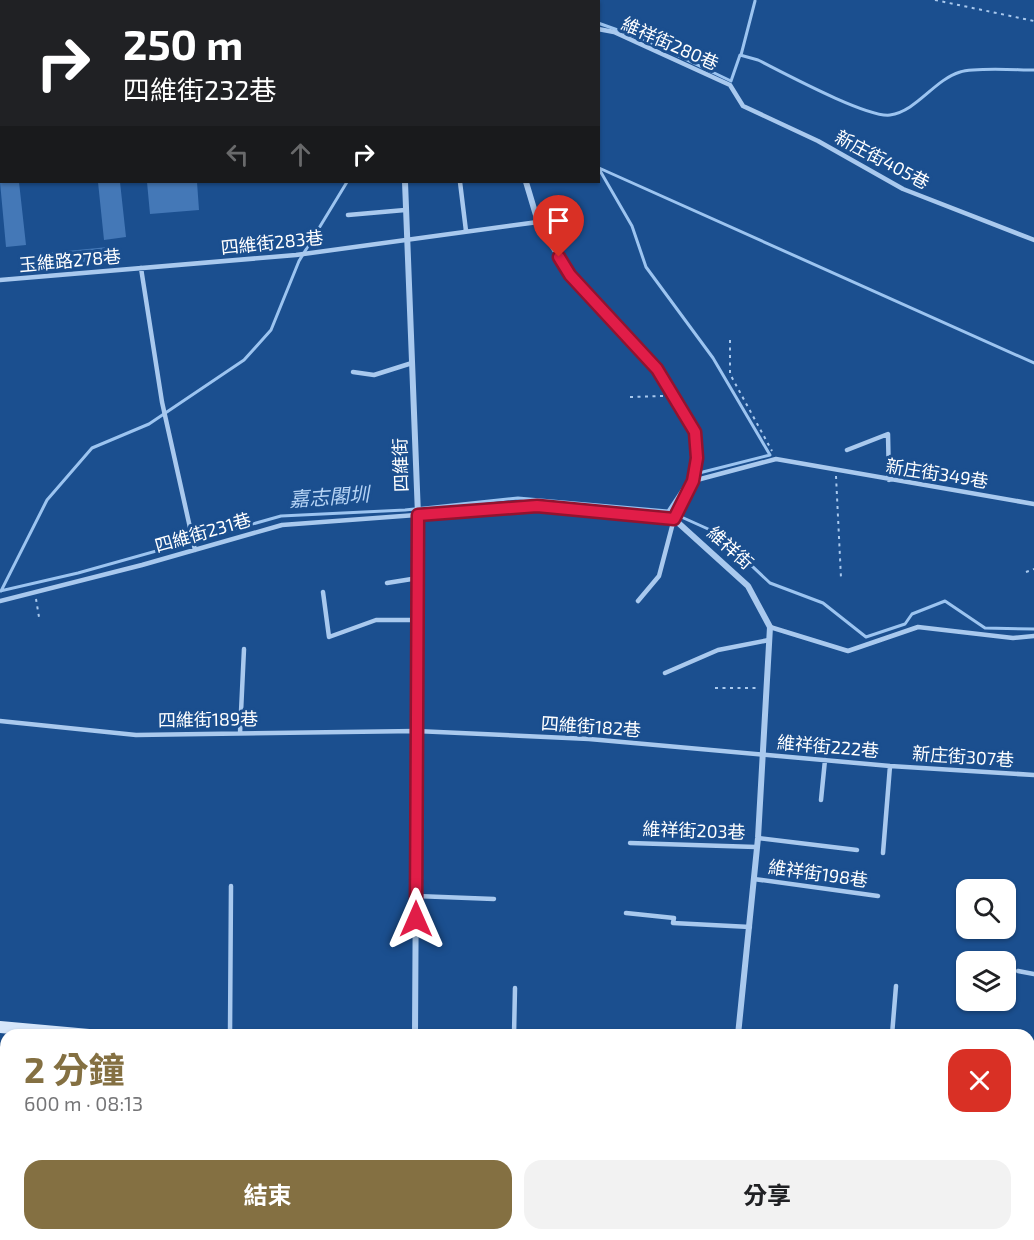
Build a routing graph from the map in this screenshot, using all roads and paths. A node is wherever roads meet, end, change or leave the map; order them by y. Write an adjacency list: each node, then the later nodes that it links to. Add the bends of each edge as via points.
1 (935, 0): 2 (path)
2 (1034, 21)
3 (600, 29): 4 (lane, 維祥街280巷, via 614,32)
4 (730, 86): 13 (lane, 新庄街405巷, via 743,106 818,141 903,189)
5 (405, 183): 8 (street, 四維街)
6 (460, 183): 11 (lane)
7 (526, 183): 10 (street)
8 (405, 210): 9 (lane); 12 (street, 四維街)
9 (348, 215)
10 (538, 222): 11 (lane, 四維街283巷); 19 (street, via 570,275 657,369)
11 (466, 231): 12 (lane, 四維街283巷)
12 (405, 239): 14 (lane, 四維街283巷, via 296,255); 17 (street, 四維街)
13 (1034, 240)
14 (141, 268): 15 (lane, 玉維路278巷); 29 (lane, via 162,402)
15 (0, 280)
16 (730, 340): 22 (path, via 730,374)
17 (412, 363): 18 (lane, via 374,375); 27 (street, 四維街)
18 (353, 372)
19 (674, 396): 20 (path); 25 (street, via 695,432 697,458)
20 (630, 397)
21 (847, 450): 24 (lane, via 888,434)
22 (776, 459): 23 (lane, 新庄街349巷); 25 (lane)
23 (836, 471): 24 (lane, 新庄街349巷); 33 (path)
24 (889, 480): 26 (lane, 新庄街349巷)
25 (693, 481): 28 (street)
26 (1034, 504)
27 (418, 515): 28 (lane, 四維街231巷, via 537,506); 29 (lane, 四維街231巷, via 282,525); 32 (street, 四維街)
28 (674, 519): 38 (lane, via 659,576); 41 (street, 維祥街, via 748,585)
29 (195, 550): 35 (lane, 四維街231巷)
30 (1034, 569): 31 (path)
31 (1026, 572)
32 (418, 578): 34 (lane); 40 (street, 四維街)
33 (841, 578)
34 (387, 583)
35 (34, 591): 37 (lane, 四維街231巷); 39 (path)
36 (323, 592): 40 (lane, via 329,637 376,620)
37 (0, 601)
38 (638, 601)
39 (39, 617)
40 (417, 620): 49 (street, 四維街)
41 (770, 627): 42 (lane, via 848,651 918,627 1013,638); 43 (street)
42 (1034, 636)
43 (769, 640): 45 (lane, via 718,650); 47 (street)
44 (244, 648): 50 (lane)
45 (666, 673)
46 (715, 688): 47 (path)
47 (767, 688): 51 (street)
48 (0, 721): 50 (lane, 四維街189巷, via 136,735)
49 (416, 731): 50 (lane, 四維街189巷); 51 (lane, 四維街182巷, via 590,739); 63 (street, 四維街)
50 (240, 733)
51 (764, 754): 52 (lane, 維祥街222巷); 56 (street)
52 (825, 760): 53 (lane, 維祥街222巷); 55 (lane)
53 (890, 766): 54 (lane, 新庄街307巷); 60 (lane)
54 (1034, 775)
55 (821, 800)
56 (758, 838): 58 (street); 59 (lane)
57 (630, 843): 58 (lane, 維祥街203巷)
58 (756, 847): 61 (street)
59 (857, 850)
60 (883, 853)
61 (754, 879): 64 (lane, 維祥街198巷); 67 (street)
62 (231, 886): 72 (lane)
63 (416, 896): 65 (lane); 73 (street, 四維街)
64 (878, 896)
65 (494, 899)
66 (626, 913): 67 (lane, via 674,918 673,923)
67 (750, 927): 75 (street)
68 (1018, 971): 69 (lane)
69 (1034, 974)
70 (896, 986): 76 (lane)
71 (515, 988): 74 (lane)
72 (230, 1029)
73 (415, 1029)
74 (514, 1029)
75 (739, 1029)
76 (892, 1029)

